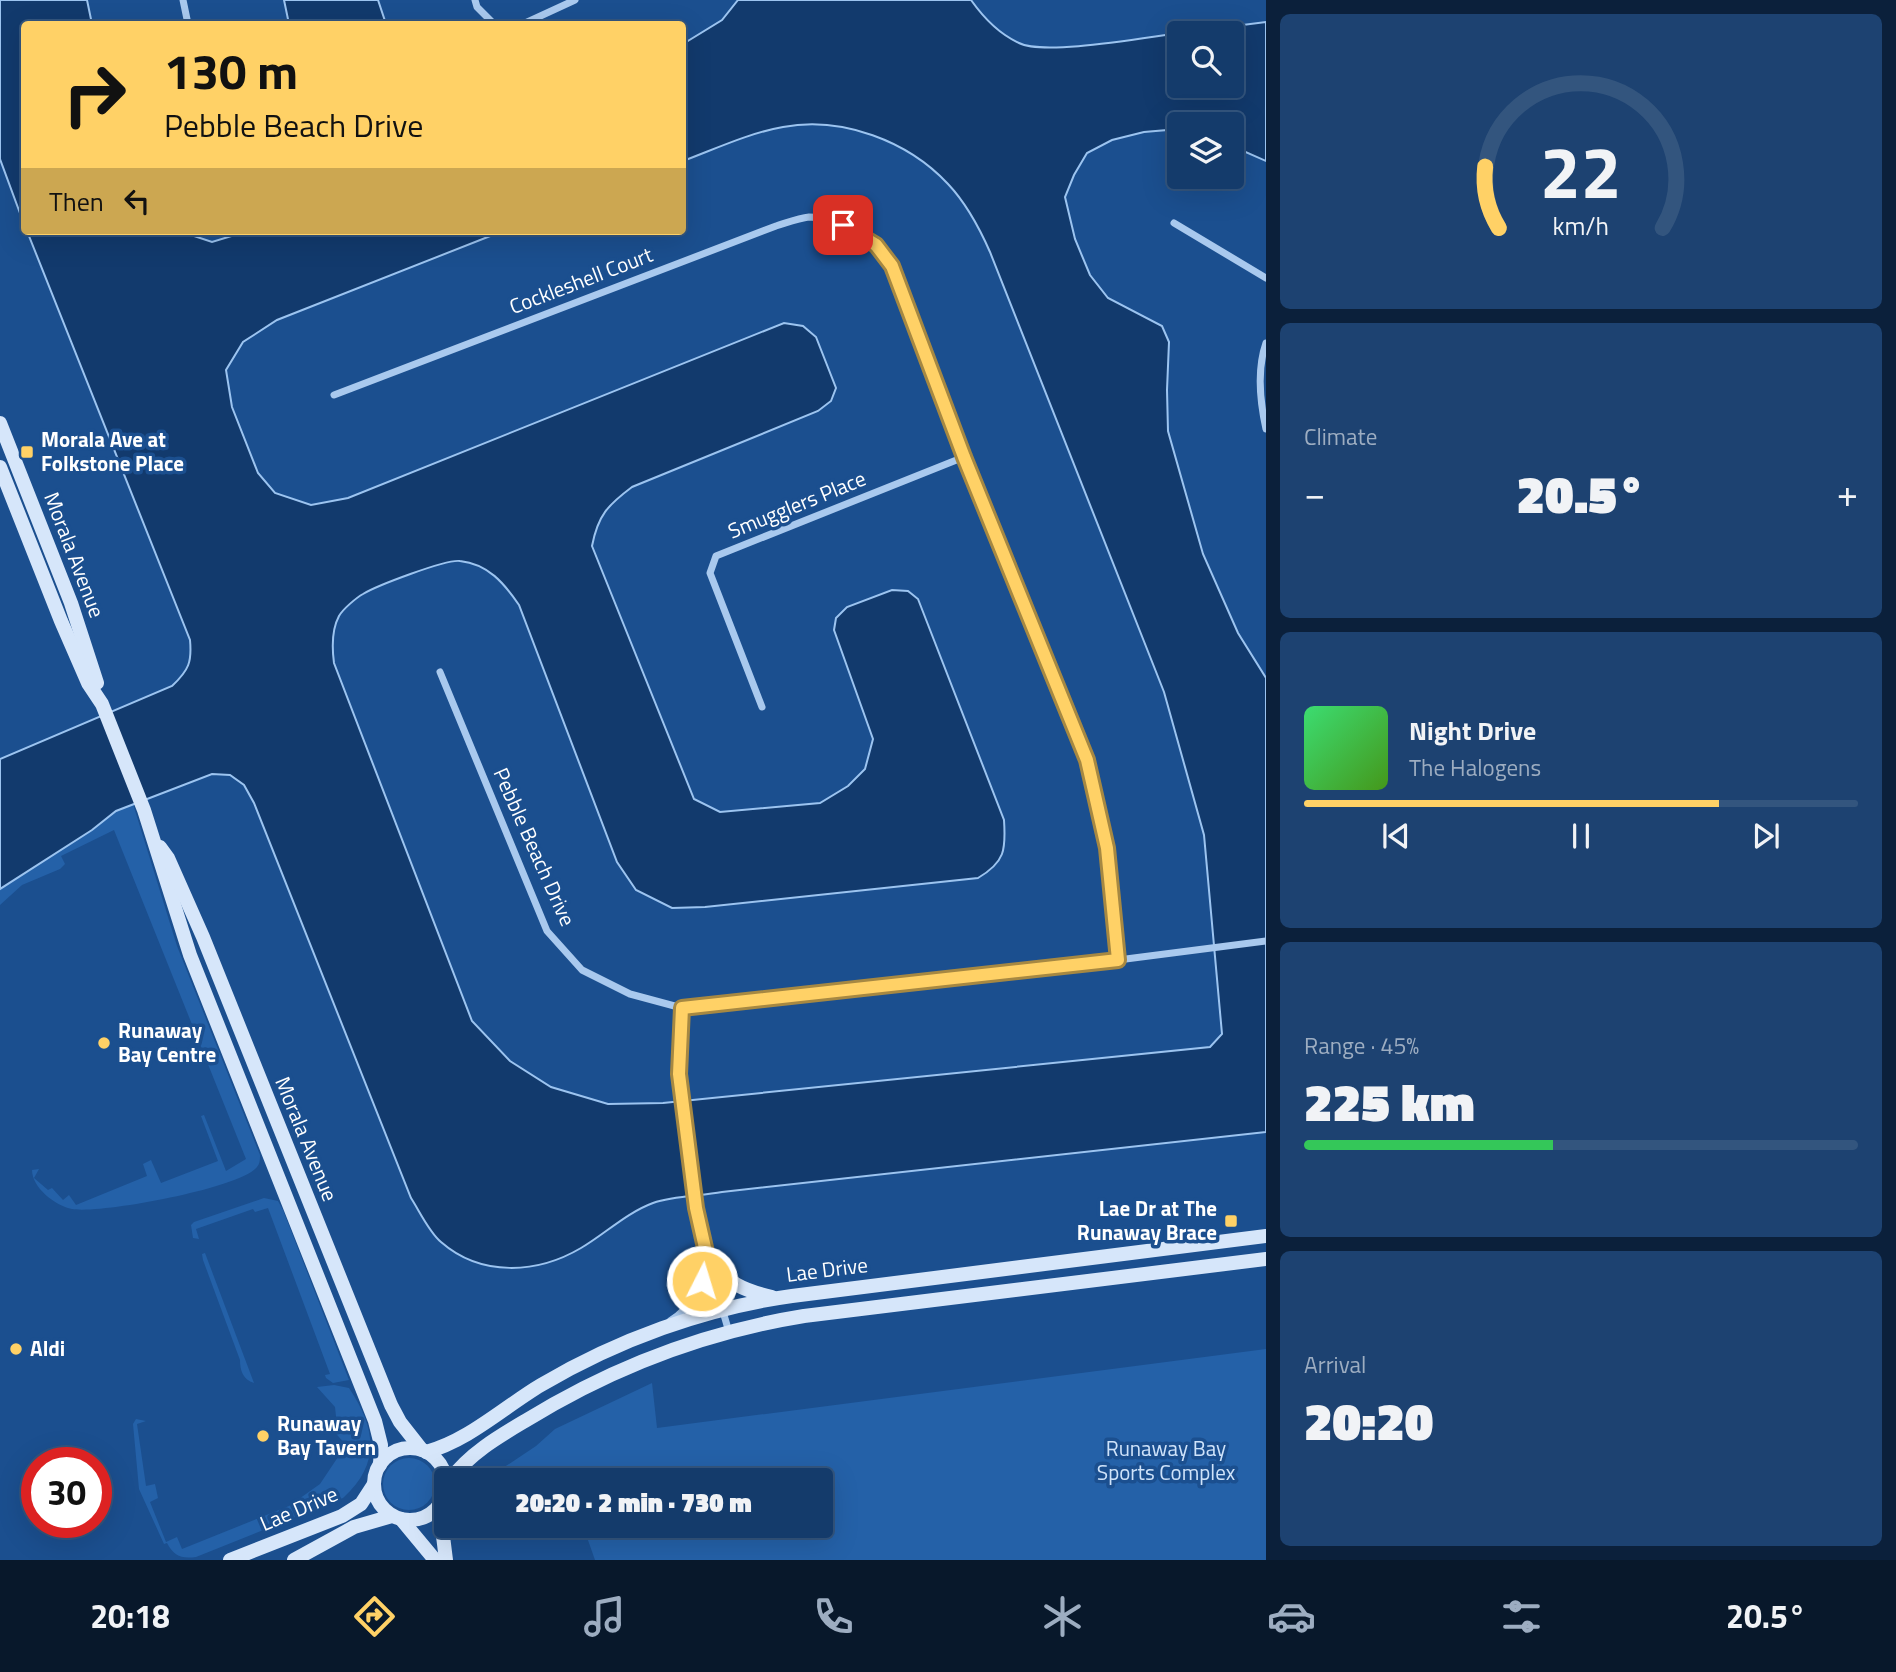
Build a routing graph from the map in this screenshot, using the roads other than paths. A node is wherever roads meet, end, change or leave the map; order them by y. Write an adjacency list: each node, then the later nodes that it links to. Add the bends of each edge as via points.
1 (183, 0): 4 (street)
2 (475, 0): 5 (street)
3 (575, 0): 6 (street)
4 (187, 21)
5 (491, 21)
6 (530, 21)
7 (1174, 223): 8 (street)
8 (1266, 278)
9 (1266, 343): 12 (street, via 1261,358)
10 (334, 395): 13 (street, Cockleshell Court, via 776,226 809,218 843,225 876,245 892,266)
11 (0, 423): 16 (main road, Morala Avenue, via 71,603)
12 (1266, 429)
13 (964, 457): 17 (street, Smugglers Place, via 716,556 710,573); 20 (street, Cockleshell Court, via 1087,760 1107,848)
14 (0, 467): 16 (main road, Morala Avenue, via 61,621)
15 (440, 672): 21 (street, Pebble Beach Drive, via 547,931 582,970 631,994)
16 (102, 704): 18 (main road, Morala Avenue)
17 (762, 707)
18 (155, 840): 29 (main road, Morala Avenue, via 168,858 203,937 391,1405); 30 (main road, Morala Avenue, via 190,955 375,1421)
19 (1266, 941): 20 (street, Pebble Beach Drive)
20 (1118, 960): 21 (street, Pebble Beach Drive)
21 (682, 1008): 24 (street, via 679,1074 696,1208)
22 (1266, 1236): 25 (main road, Lae Drive)
23 (1266, 1259): 27 (main road, Lae Drive, via 818,1315)
24 (708, 1261): 25 (main road, via 735,1286); 26 (street); 28 (street, via 692,1301)
25 (777, 1298): 26 (main road, Lae Drive)
26 (722, 1310): 27 (street); 28 (main road, Lae Drive)
27 (729, 1332): 32 (main road, Lae Drive, via 658,1354 572,1394)
28 (652, 1333): 29 (main road, Lae Drive, via 564,1373 452,1443)
29 (424, 1451): 30 (main road, via 395,1451); 31 (main road)
30 (380, 1465): 33 (main road)
31 (441, 1468)
32 (460, 1468)
33 (374, 1484): 35 (main road, via 378,1502); 37 (main road, Lae Drive, via 361,1504 342,1516)
34 (434, 1508): 35 (main road, via 421,1518)
35 (397, 1518): 38 (main road, Lae Drive, via 354,1527); 39 (main road)
36 (443, 1538): 40 (main road)
37 (230, 1560)
38 (294, 1560)
39 (435, 1560)
40 (446, 1560)

